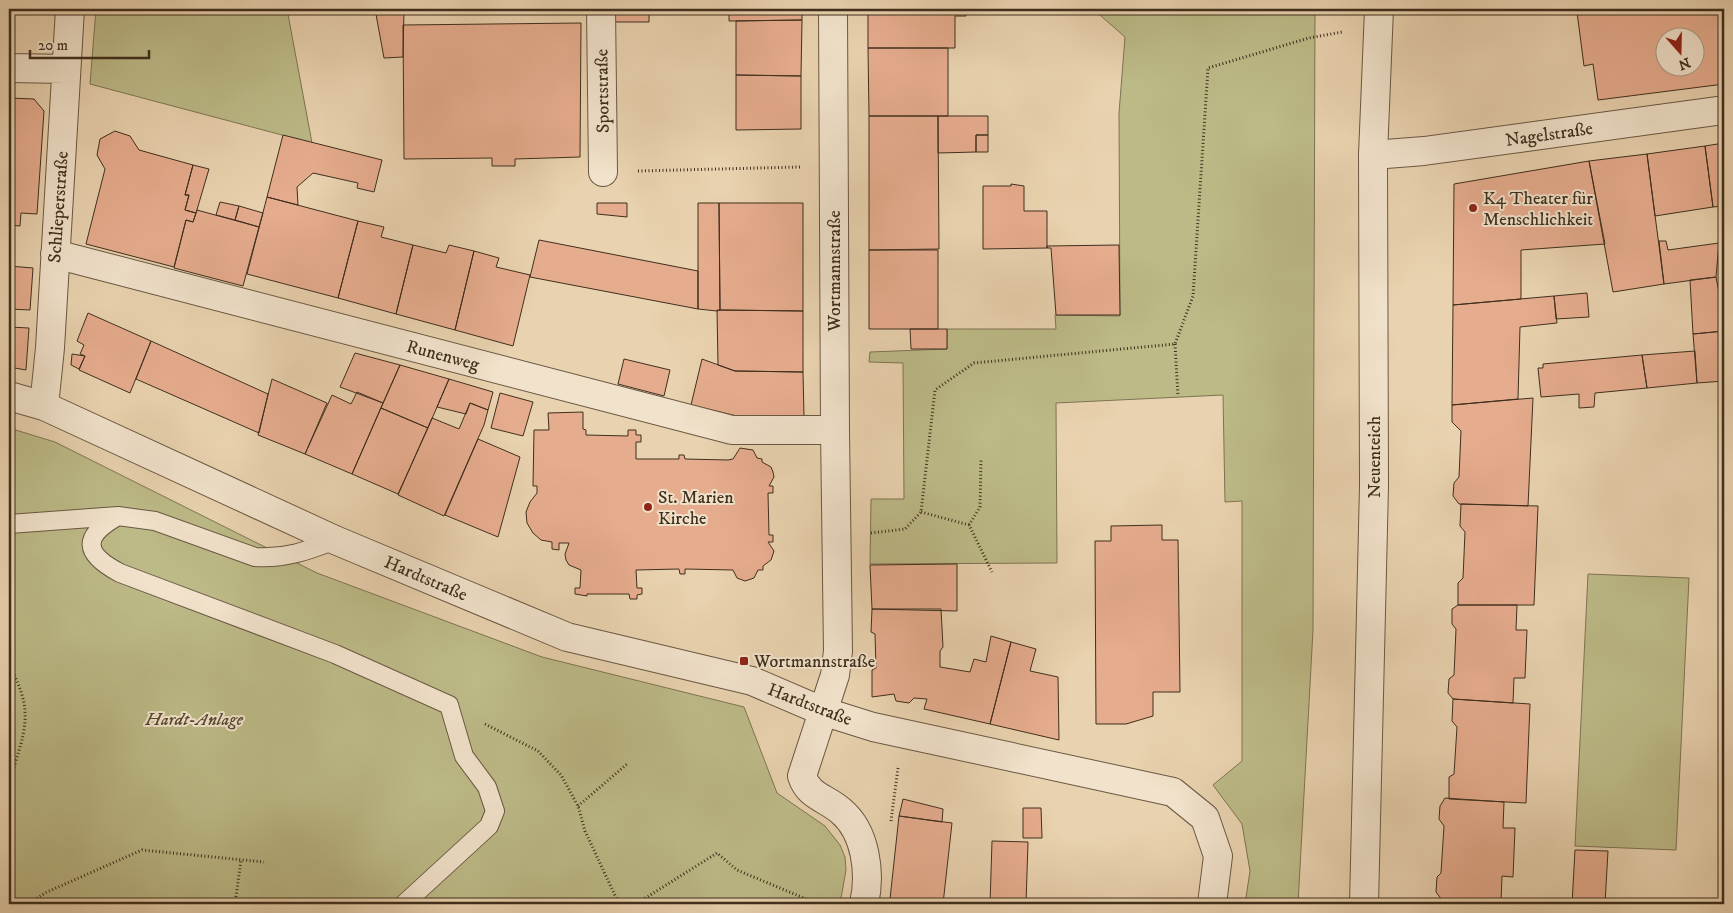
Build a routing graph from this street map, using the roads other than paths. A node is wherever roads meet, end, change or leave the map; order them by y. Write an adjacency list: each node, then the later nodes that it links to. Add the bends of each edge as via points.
1 (70, 9): 6 (street, Schlieperstraße)
2 (601, 9): 9 (street, Sportstraße)
3 (833, 9): 13 (street, Wortmannstraße)
4 (1379, 9): 8 (street, Neuenteich)
5 (9, 68): 6 (street)
6 (66, 69): 10 (street, Schlieperstraße)
7 (1724, 110): 8 (street, Nagelstraße, via 1424,151)
8 (1373, 155): 21 (street, Neuenteich, via 1374,486)
9 (603, 172)
10 (55, 254): 12 (street, Schlieperstraße); 13 (street, Runenweg, via 732,430)
11 (9, 396): 12 (street, Hardtstraße)
12 (44, 406): 16 (street, Hardtstraße)
13 (835, 430): 17 (street, Wortmannstraße, via 838,651 835,675)
14 (118, 516): 15 (lane); 16 (lane, via 155,522 262,557 281,558); 18 (lane, via 100,526 93,537 95,556 103,564 334,654 448,705 464,756 486,787 495,811 488,826)
15 (9, 524)
16 (335, 540): 17 (street, Hardtstraße, via 567,637 752,681)
17 (822, 710): 19 (street, Wortmannstraße, via 802,776 806,788 840,810 860,836 866,868); 20 (street, Hardtstraße, via 872,727 1173,792 1205,818 1218,856)
18 (404, 904)
19 (864, 904)
20 (1212, 904)
21 (1364, 904)

